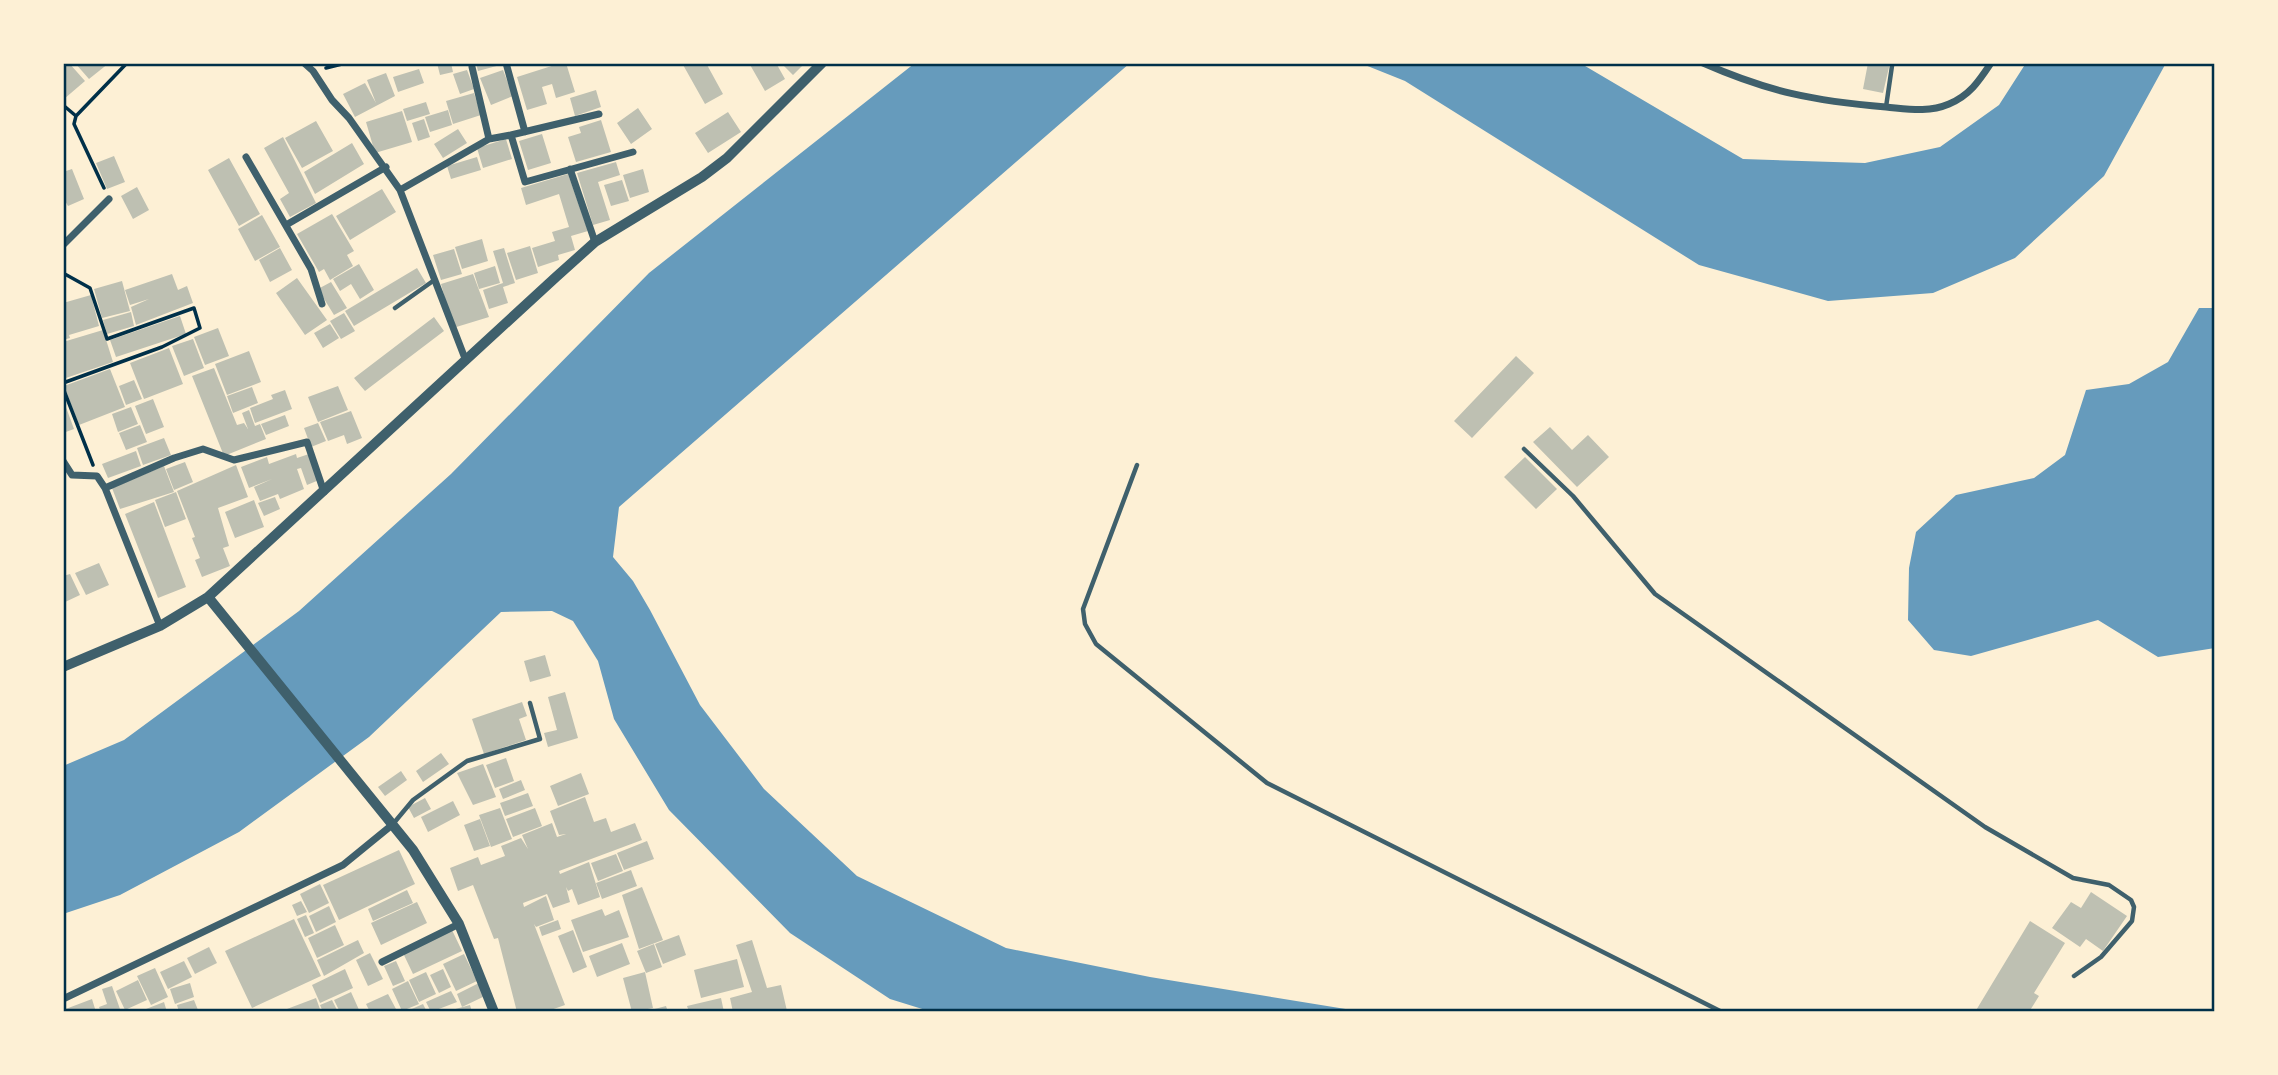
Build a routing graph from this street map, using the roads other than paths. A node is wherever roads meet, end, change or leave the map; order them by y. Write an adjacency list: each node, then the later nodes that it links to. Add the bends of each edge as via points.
1 (304, 63): 15 (street)
2 (506, 63): 10 (street)
3 (822, 63): 20 (street, via 727,158)
4 (1703, 63): 8 (street, via 1754,85 1821,101)
5 (1991, 63): 8 (street, via 1974,88 1951,103 1930,110)
6 (1892, 65): 8 (lane)
7 (472, 67): 12 (street)
8 (1886, 107)
9 (599, 114): 10 (street)
10 (525, 132): 11 (street)
11 (511, 135): 12 (street); 16 (street, via 525,182)
12 (489, 139): 17 (street)
13 (634, 152): 16 (street)
14 (247, 157): 19 (street)
15 (386, 167): 17 (street); 19 (street)
16 (570, 169): 20 (street)
17 (400, 190): 22 (street)
18 (109, 199): 21 (street)
19 (286, 225): 23 (street, via 311,269)
20 (596, 242): 25 (street)
21 (63, 245)
22 (433, 281): 24 (lane); 25 (street)
23 (322, 304)
24 (395, 308)
25 (466, 361): 30 (street)
26 (1524, 449): 38 (lane, via 1573,496 1655,594 1984,827 2073,878 2109,885 2131,900 2132,921 2101,957)
27 (63, 461): 29 (street, via 72,475 97,476)
28 (1137, 465): 41 (lane, via 1083,609 1096,644 1268,783)
29 (105, 488): 30 (street, via 203,449 234,460 307,442); 32 (street)
30 (324, 492): 31 (street)
31 (208, 597): 32 (street); 35 (street)
32 (160, 625): 33 (street)
33 (63, 667)
34 (530, 703): 35 (lane, via 540,739 467,761 413,800)
35 (392, 825): 36 (street, via 439,888); 39 (street, via 343,865)
36 (459, 924): 37 (street); 40 (street)
37 (382, 962)
38 (2074, 976)
39 (63, 999)
40 (494, 1012)
41 (1721, 1012)

